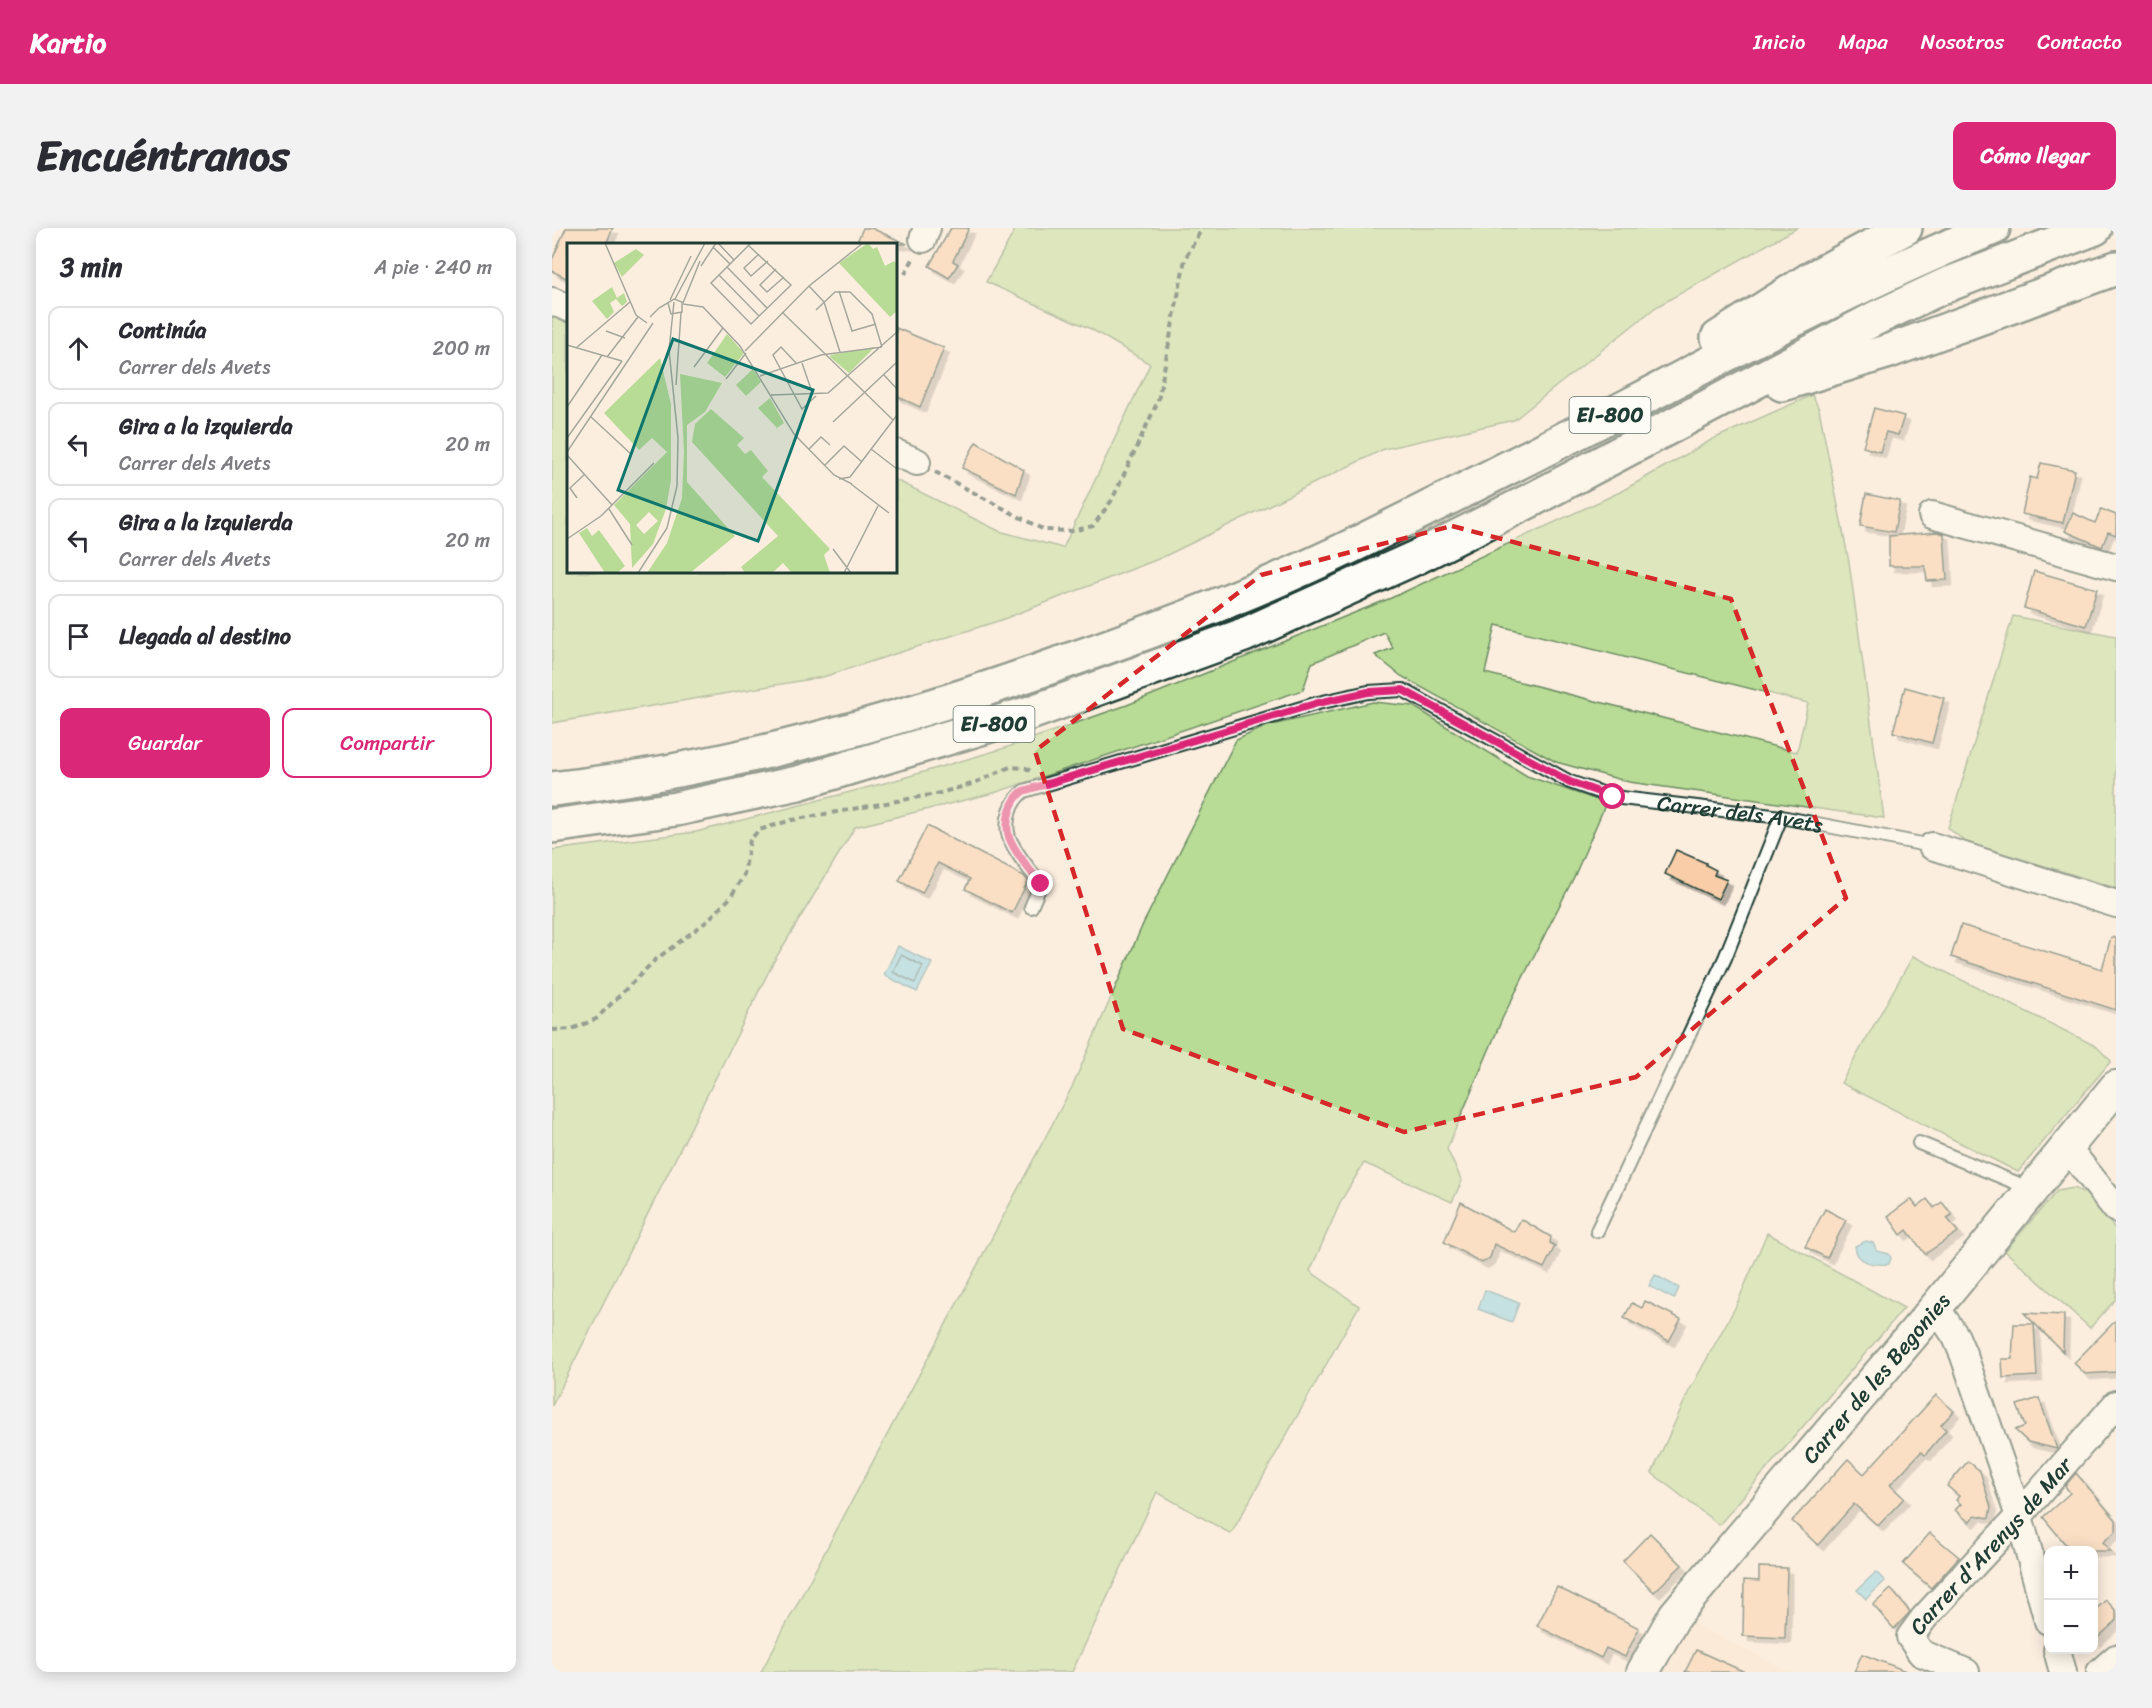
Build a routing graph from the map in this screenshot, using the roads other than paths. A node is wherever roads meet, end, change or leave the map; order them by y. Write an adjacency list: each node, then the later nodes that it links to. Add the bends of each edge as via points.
1 (1905, 228): 7 (highway, via 1758,311)
2 (1993, 228): 7 (highway, EI-800, via 1862,285)
3 (2095, 228): 8 (highway, EI-800, via 1944,286)
4 (2116, 268): 8 (highway, via 1889,351)
5 (552, 301): 6 (street)
6 (567, 308)
7 (1632, 404): 11 (highway, EI-800, via 1353,545 1228,602 1112,645 923,710 790,747 672,772)
8 (1705, 408): 13 (highway, EI-800, via 1417,556 1244,635 1129,678 1030,713 798,783 676,809)
9 (1932, 514): 10 (street)
10 (2116, 567)
11 (552, 789)
12 (1781, 817): 14 (lane, Carrer dels Avets); 16 (lane, Carrer dels Avets, via 1613,797 1570,782 1403,690 1368,692 1318,703 1023,791 1015,798 1008,823 1009,836 1041,884); 22 (lane, via 1725,958)
13 (552, 826)
14 (1932, 846): 15 (street, Carrer dels Avets)
15 (2116, 904)
16 (1031, 907)
17 (2116, 1087): 19 (street, Carrer de les Begonies)
18 (1919, 1143): 20 (lane)
19 (2067, 1147): 20 (street, Carrer de les Begonies); 21 (street)
20 (2032, 1190): 23 (street, Carrer de les Begonies)
21 (2116, 1209)
22 (1597, 1231)
23 (1936, 1307): 25 (street, via 1964,1356); 29 (street, Carrer de les Begonies, via 1675,1615)
24 (2116, 1404): 25 (street, Carrer d'Arenys de Mar)
25 (2019, 1516): 26 (street); 30 (street, Carrer d'Arenys de Mar, via 1910,1637 1920,1653)
26 (2044, 1604)
27 (2058, 1654): 31 (street)
28 (2116, 1659): 32 (street)
29 (1643, 1672)
30 (1966, 1672)
31 (2063, 1672)
32 (2100, 1672)

